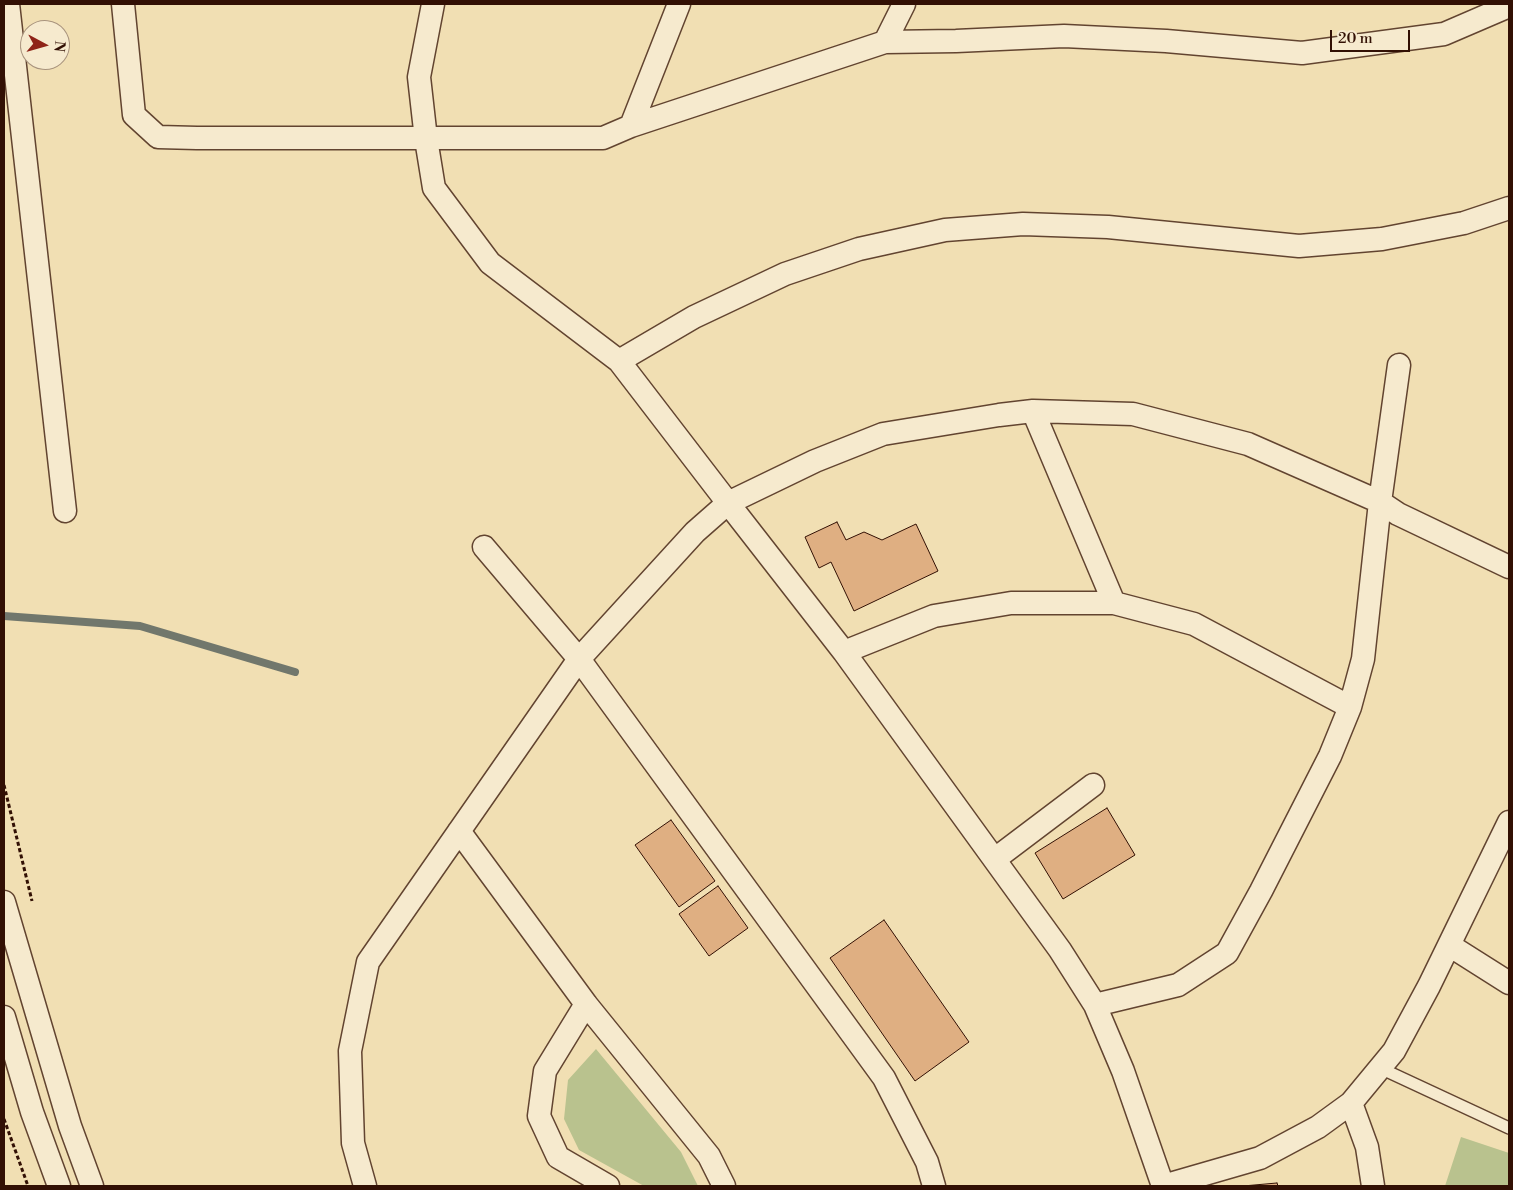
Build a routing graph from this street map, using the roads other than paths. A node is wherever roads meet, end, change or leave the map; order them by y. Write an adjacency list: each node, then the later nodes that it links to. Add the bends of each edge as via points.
1 (8, 4): 16 (street)
2 (123, 4): 9 (street, via 134,115 158,138)
3 (433, 4): 9 (street, via 419,77)
4 (679, 4): 8 (street)
5 (904, 4): 7 (street)
6 (1509, 6): 7 (street, via 1444,34 1302,54 1166,41 1064,36)
7 (885, 42): 8 (street)
8 (630, 126): 9 (street, via 603,138)
9 (426, 138): 11 (street, via 434,188 490,263)
10 (1509, 208): 11 (street, via 1464,223 1382,239 1299,246 1108,227 1023,224 946,230 859,249 785,274 694,318)
11 (619, 361): 15 (street)
12 (1399, 365): 14 (street)
13 (1033, 411): 14 (street, via 1133,414 1248,444); 15 (street, via 883,434 815,461); 19 (street)
14 (1380, 502): 18 (street, via 1398,514); 22 (street, via 1363,659)
15 (728, 503): 20 (street); 21 (street, via 694,532)
16 (65, 511)
17 (484, 546): 21 (street)
18 (1509, 567)
19 (1114, 603): 20 (street, via 1011,603 934,616); 22 (street, via 1194,624)
20 (844, 652): 26 (street)
21 (578, 659): 25 (street); 41 (street, via 884,1078 927,1162)
22 (1350, 707): 31 (street, via 1330,756 1227,954 1178,985)
23 (1093, 785): 26 (street)
24 (1509, 822): 28 (street)
25 (459, 831): 30 (street); 38 (street, via 368,962 350,1050 353,1142)
26 (995, 859): 31 (street)
27 (4, 902): 37 (street, via 70,1126)
28 (1449, 945): 29 (street); 33 (street, via 1394,1051)
29 (1509, 983)
30 (586, 1004): 39 (street, via 545,1071 540,1116 558,1157); 40 (street, via 709,1156)
31 (1095, 1005): 42 (street, via 1123,1071)
32 (4, 1017): 36 (street, via 32,1112)
33 (1380, 1068): 34 (street); 35 (lane)
34 (1351, 1103): 42 (street, via 1318,1128 1260,1158); 43 (street, via 1367,1147)
35 (1509, 1128)
36 (59, 1186)
37 (92, 1186)
38 (365, 1186)
39 (608, 1186)
40 (724, 1186)
41 (934, 1186)
42 (1163, 1186)
43 (1374, 1186)

